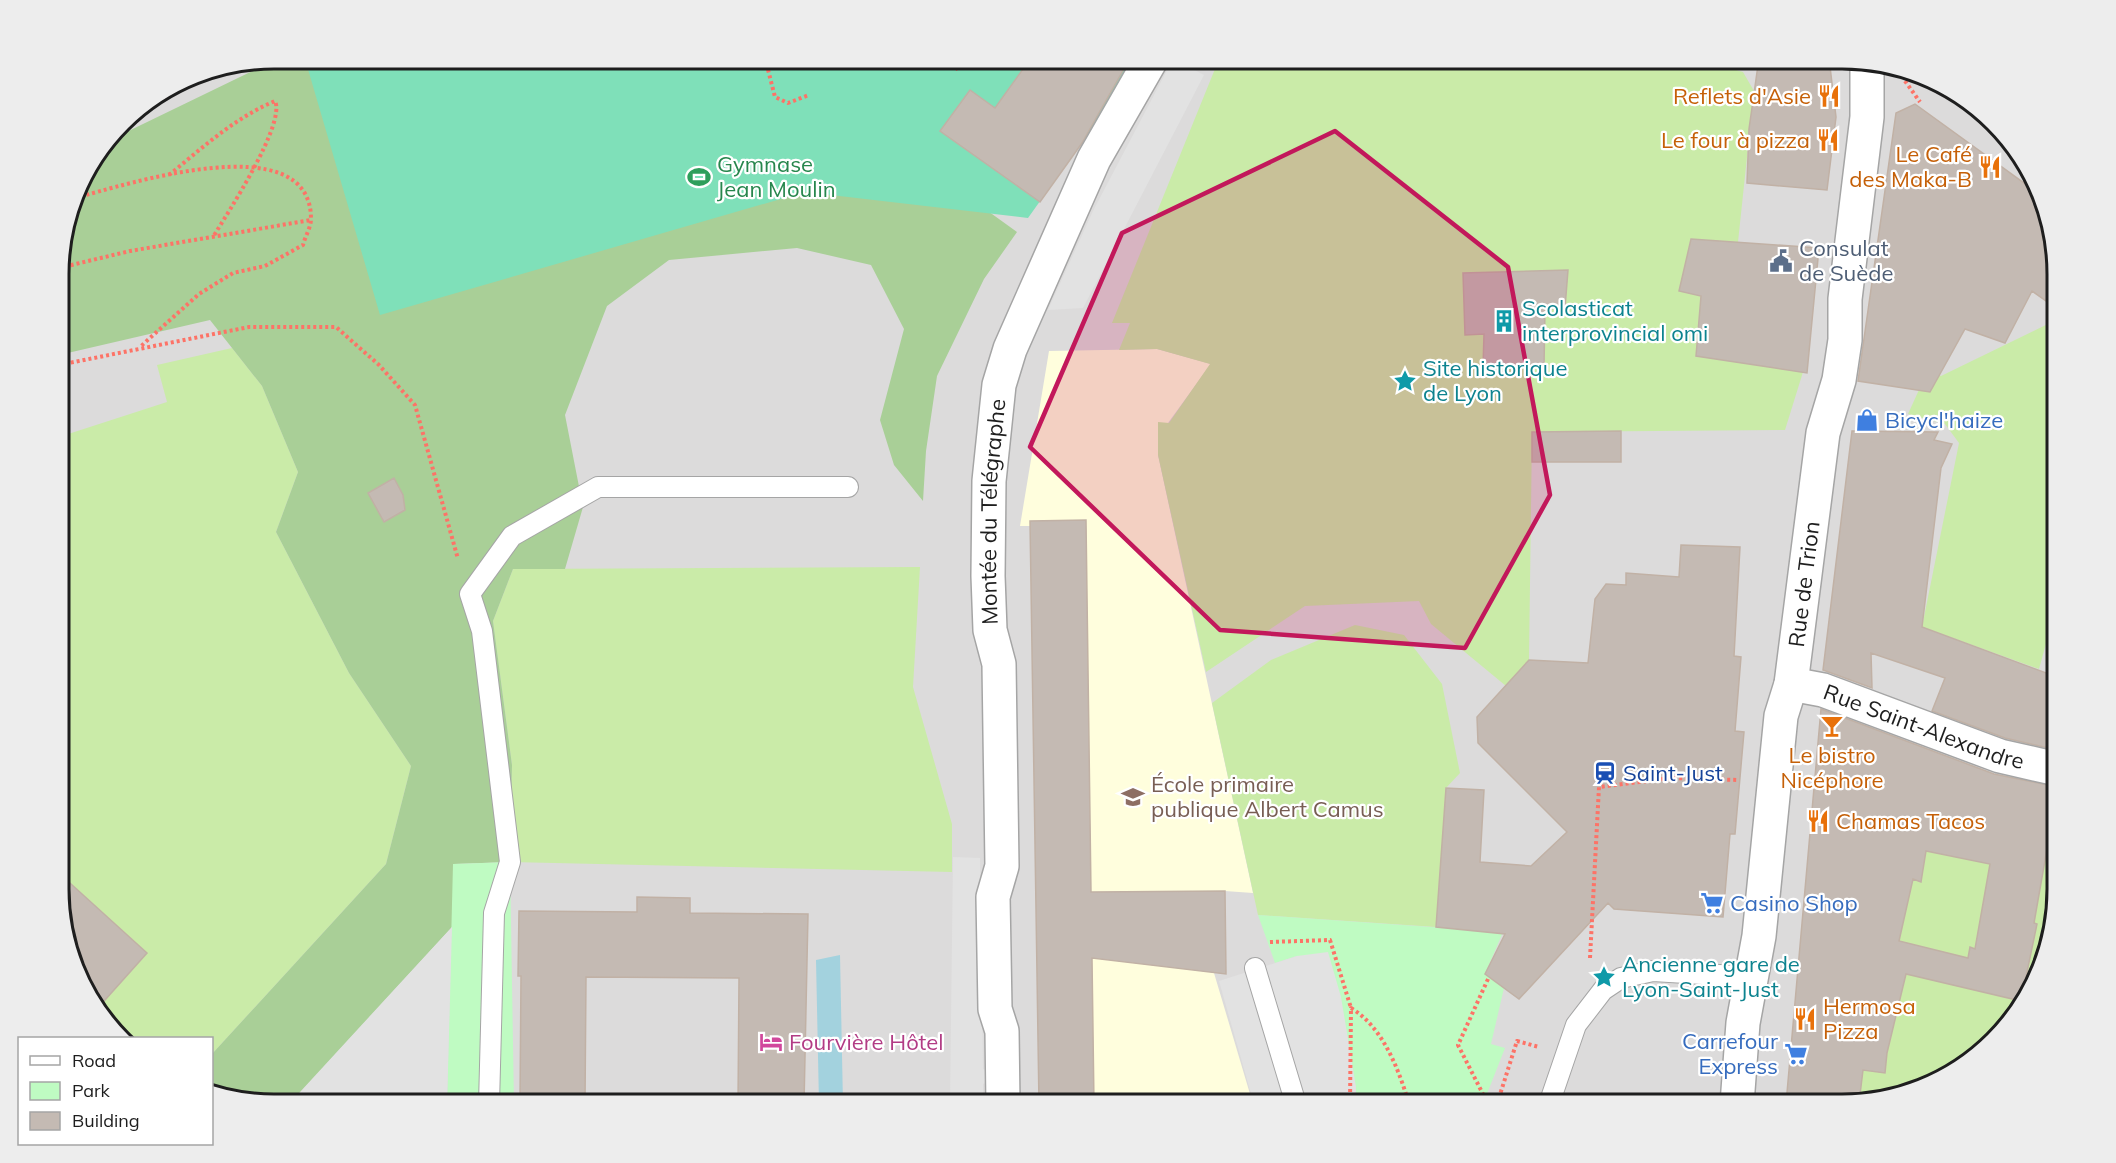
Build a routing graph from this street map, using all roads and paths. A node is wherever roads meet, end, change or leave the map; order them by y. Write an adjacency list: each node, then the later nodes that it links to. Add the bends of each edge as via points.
1 (768, 69): 5 (path, via 775,97 788,103)
2 (1146, 69): 27 (street, Montée du Télégraphe, via 1094,159 1010,349 999,385 989,481 988,576 990,630 999,664 1002,866 993,897 994,1009 1002,1031)
3 (1868, 71): 17 (street, Rue de Trion, via 1867,117 1845,299 1845,340 1839,380 1823,433)
4 (1910, 87): 6 (path)
5 (809, 94)
6 (1920, 102)
7 (256, 167): 8 (path, via 219,166); 8 (path, via 277,115 275,101 209,142); 10 (path, via 295,182 306,194); 11 (path)
8 (168, 176): 9 (path)
9 (85, 196)
10 (311, 220): 11 (path); 13 (path, via 303,245 265,266 233,273 199,294)
11 (213, 237): 12 (path)
12 (69, 266)
13 (139, 347): 14 (path); 16 (path, via 249,327 336,327 380,365 414,405)
14 (69, 363)
15 (848, 487): 16 (lane, via 598,487 512,536)
16 (470, 594): 26 (lane, via 482,631 510,862 494,914)
17 (1791, 684): 18 (street, Rue Saint-Alexandre, via 1823,690 2000,756); 22 (street, Rue de Trion, via 1781,716)
18 (2047, 768)
19 (1740, 780): 20 (path, via 1672,778 1599,787)
20 (1590, 958)
21 (1255, 968): 24 (path, via 1257,942 1330,940); 28 (lane)
22 (1752, 977): 33 (lane, via 1653,970 1621,978 1604,990 1576,1024); 34 (street, Rue de Trion, via 1743,1023)
23 (1488, 979): 31 (path, via 1458,1046)
24 (1351, 1008): 29 (path); 30 (path, via 1365,1016 1384,1042)
25 (1551, 1050): 32 (path, via 1517,1041)
26 (489, 1094)
27 (1003, 1094)
28 (1293, 1094)
29 (1350, 1094)
30 (1406, 1094)
31 (1483, 1094)
32 (1500, 1094)
33 (1552, 1094)
34 (1738, 1094)

